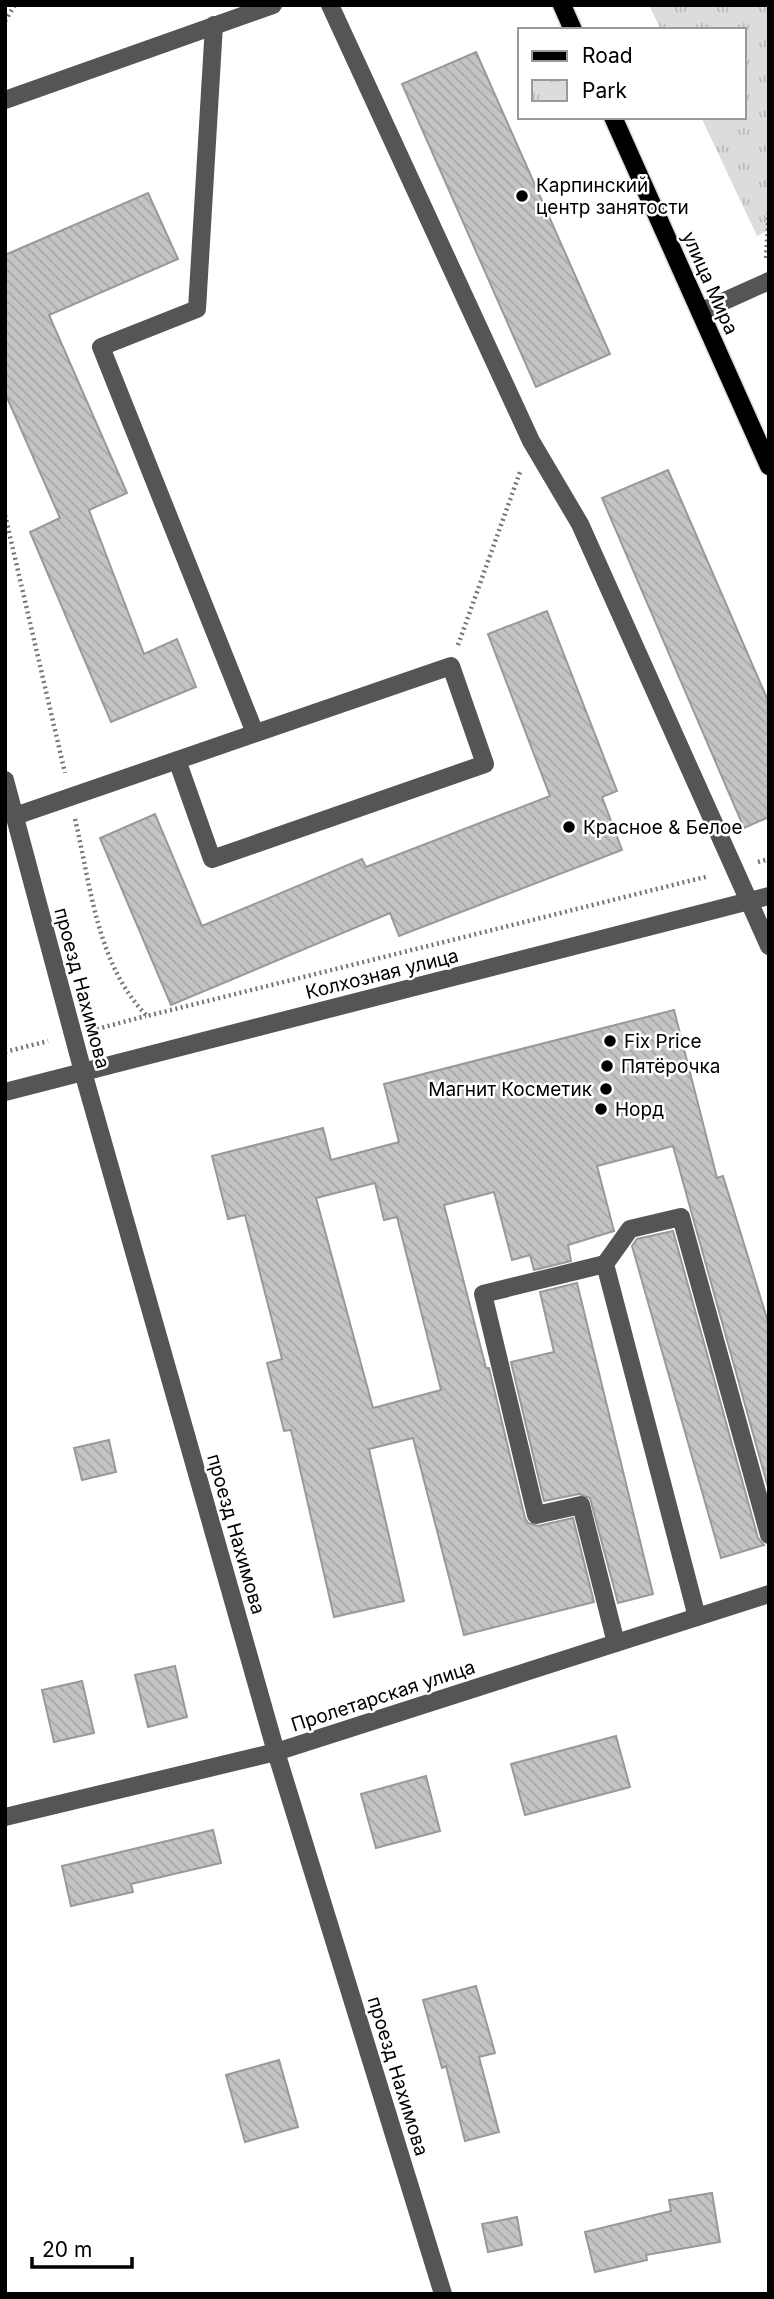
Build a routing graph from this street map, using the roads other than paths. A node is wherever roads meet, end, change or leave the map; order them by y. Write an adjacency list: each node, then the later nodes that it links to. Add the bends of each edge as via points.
1 (273, 5): 4 (street)
2 (330, 5): 16 (street, via 531,441 580,524)
3 (562, 5): 5 (main road)
4 (214, 25): 6 (street); 11 (street, via 197,309 101,347)
5 (572, 28)
6 (5, 100)
7 (614, 119): 9 (main road, улица Мира)
8 (766, 282): 9 (street)
9 (700, 312): 10 (main road, улица Мира)
10 (769, 466)
11 (255, 733): 12 (street); 12 (street, via 451,666 485,764 212,859)
12 (177, 760): 14 (street)
13 (5, 780): 14 (street, проезд Нахимова)
14 (15, 816): 18 (street, проезд Нахимова)
15 (769, 896): 16 (street, Колхозная улица)
16 (749, 901): 17 (street); 18 (street, Колхозная улица)
17 (769, 946)
18 (83, 1072): 19 (street, Колхозная улица); 25 (street, проезд Нахимова)
19 (5, 1092)
20 (605, 1264): 21 (street, via 630,1229 681,1217); 23 (street); 24 (street, via 484,1294 537,1516 581,1505)
21 (769, 1535)
22 (769, 1594): 23 (street, Пролетарская улица)
23 (697, 1616): 24 (street, Пролетарская улица)
24 (616, 1643): 25 (street, Пролетарская улица)
25 (276, 1752): 26 (street, Пролетарская улица); 27 (street, проезд Нахимова)
26 (5, 1817)
27 (443, 2294)

